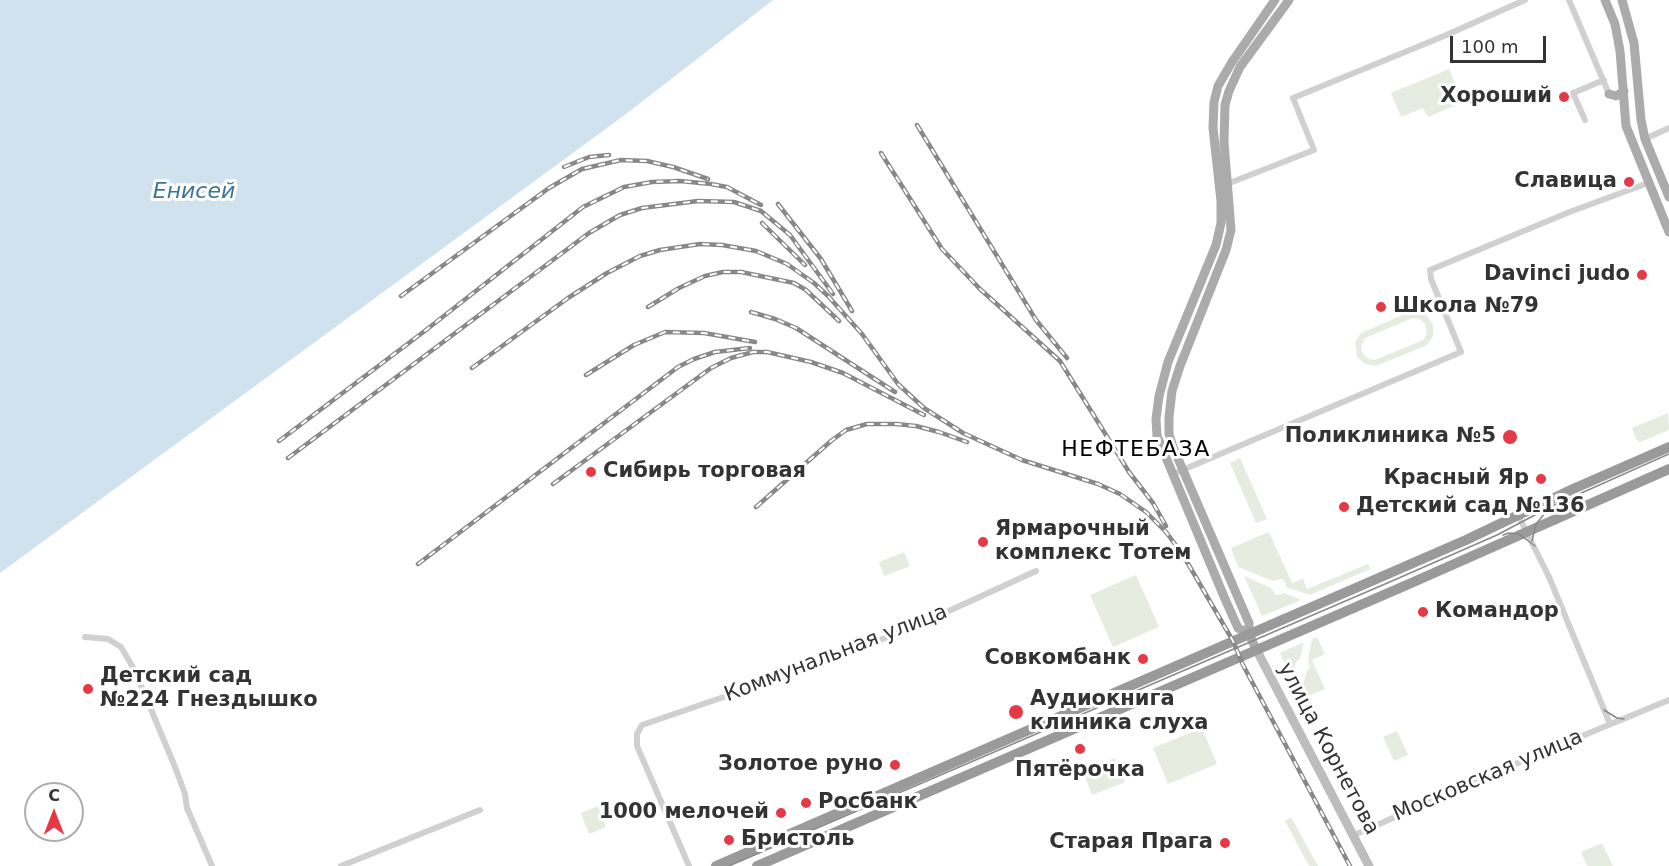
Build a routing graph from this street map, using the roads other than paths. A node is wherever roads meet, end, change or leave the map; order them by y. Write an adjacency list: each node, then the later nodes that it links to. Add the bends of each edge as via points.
1 (1275, 0): 7 (main road)
2 (1289, 0): 7 (main road)
3 (1525, 0): 17 (street, via 1293,98 1314,150)
4 (1569, 0): 8 (street)
5 (1605, 0): 9 (main road, via 1615,24)
6 (1623, 0): 15 (main road, via 1634,43)
7 (1236, 64): 12 (main road, via 1225,105); 13 (main road, via 1218,86)
8 (1604, 80): 10 (street); 11 (street, via 1573,93)
9 (1624, 91): 10 (main road, via 1616,96); 16 (main road, via 1626,126)
10 (1610, 94)
11 (1585, 120)
12 (1224, 127): 13 (main road); 17 (main road)
13 (1213, 128): 23 (main road, via 1221,223 1158,396 1157,436)
14 (1669, 128): 15 (street)
15 (1646, 139): 18 (main road)
16 (1648, 183): 19 (main road); 22 (street, via 1430,270 1461,352)
17 (1227, 184): 22 (main road, via 1232,221 1226,250 1172,391 1169,434)
18 (1669, 197)
19 (1669, 232)
20 (1669, 447): 24 (highway)
21 (1669, 469): 25 (highway)
22 (1183, 470): 23 (street); 27 (main road, via 1249,623)
23 (1173, 474): 27 (main road, via 1238,628)
24 (1518, 515): 25 (street); 27 (highway)
25 (1529, 536): 29 (highway); 31 (street)
26 (1036, 571): 36 (street, Коммунальная улица, via 885,638 642,725 637,746)
27 (1249, 634): 29 (main road); 37 (highway)
28 (85, 637): 34 (street, via 108,639 121,647 135,671)
29 (1256, 649): 33 (main road, улица Корнетова); 38 (highway)
30 (1669, 700): 31 (street, Московская улица)
31 (1611, 724): 33 (street, Московская улица)
32 (480, 810): 35 (street)
33 (1352, 836): 39 (main road, улица Корнетова)
34 (212, 866)
35 (341, 866)
36 (689, 866)
37 (716, 866)
38 (757, 866)
39 (1369, 866)

